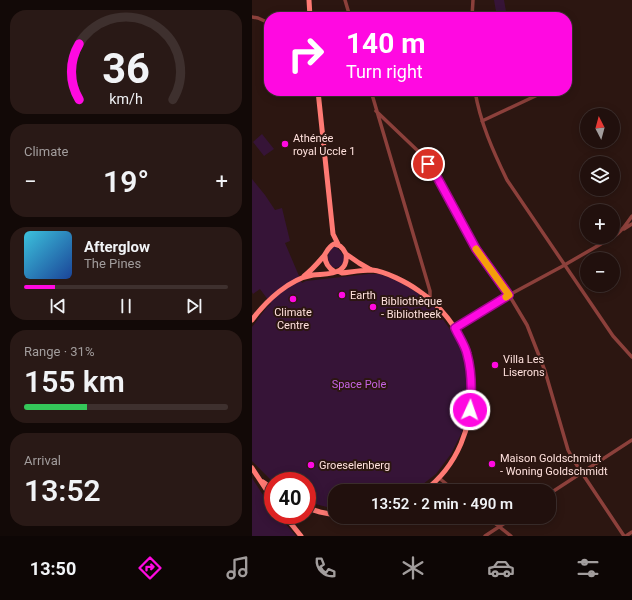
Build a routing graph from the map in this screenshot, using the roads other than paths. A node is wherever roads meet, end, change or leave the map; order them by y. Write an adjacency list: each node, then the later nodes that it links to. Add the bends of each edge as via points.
1 (309, 0): 4 (street)
2 (345, 0): 5 (street)
3 (473, 0): 6 (street)
4 (310, 12)
5 (349, 12)
6 (472, 12)
7 (252, 17): 8 (street)
8 (264, 21)
9 (319, 96): 19 (street)
10 (372, 96): 13 (street)
11 (476, 96): 14 (street)
12 (535, 96): 14 (street)
13 (376, 111): 29 (street, via 418,151 437,177 476,249); 30 (street, via 430,291)
14 (482, 121): 25 (street, via 507,180)
15 (632, 216): 17 (street)
16 (632, 224): 17 (street)
17 (623, 229): 18 (street)
18 (620, 232)
19 (333, 234): 20 (street); 22 (street)
20 (338, 244): 22 (street); 23 (street)
21 (601, 244): 25 (street)
22 (331, 245): 24 (street)
23 (346, 254): 26 (street); 27 (street, via 345,265)
24 (324, 256): 27 (street, via 327,265); 28 (street)
25 (565, 265): 29 (street); 33 (street, via 613,336)
26 (372, 270): 27 (street, via 342,273); 30 (street, via 397,278)
27 (336, 271): 28 (street)
28 (301, 278): 31 (street, via 270,299)
29 (509, 295): 32 (street); 36 (street, via 526,325 545,371 568,450)
30 (430, 300): 32 (street)
31 (252, 320)
32 (455, 328): 37 (street, via 467,352 472,394 461,445)
33 (632, 357)
34 (632, 440): 36 (street)
35 (252, 468): 38 (street)
36 (582, 472): 43 (street); 54 (street)
37 (439, 478): 40 (street); 41 (street)
38 (260, 480): 39 (street); 42 (street)
39 (264, 483)
40 (432, 484)
41 (446, 484)
42 (264, 486)
43 (556, 489)
44 (316, 511): 45 (street)
45 (328, 514)
46 (291, 524): 51 (street)
47 (495, 524): 49 (street)
48 (504, 524): 49 (street)
49 (499, 527): 52 (street); 53 (street)
50 (632, 532): 54 (street)
51 (301, 536)
52 (485, 536)
53 (511, 536)
54 (625, 536)

